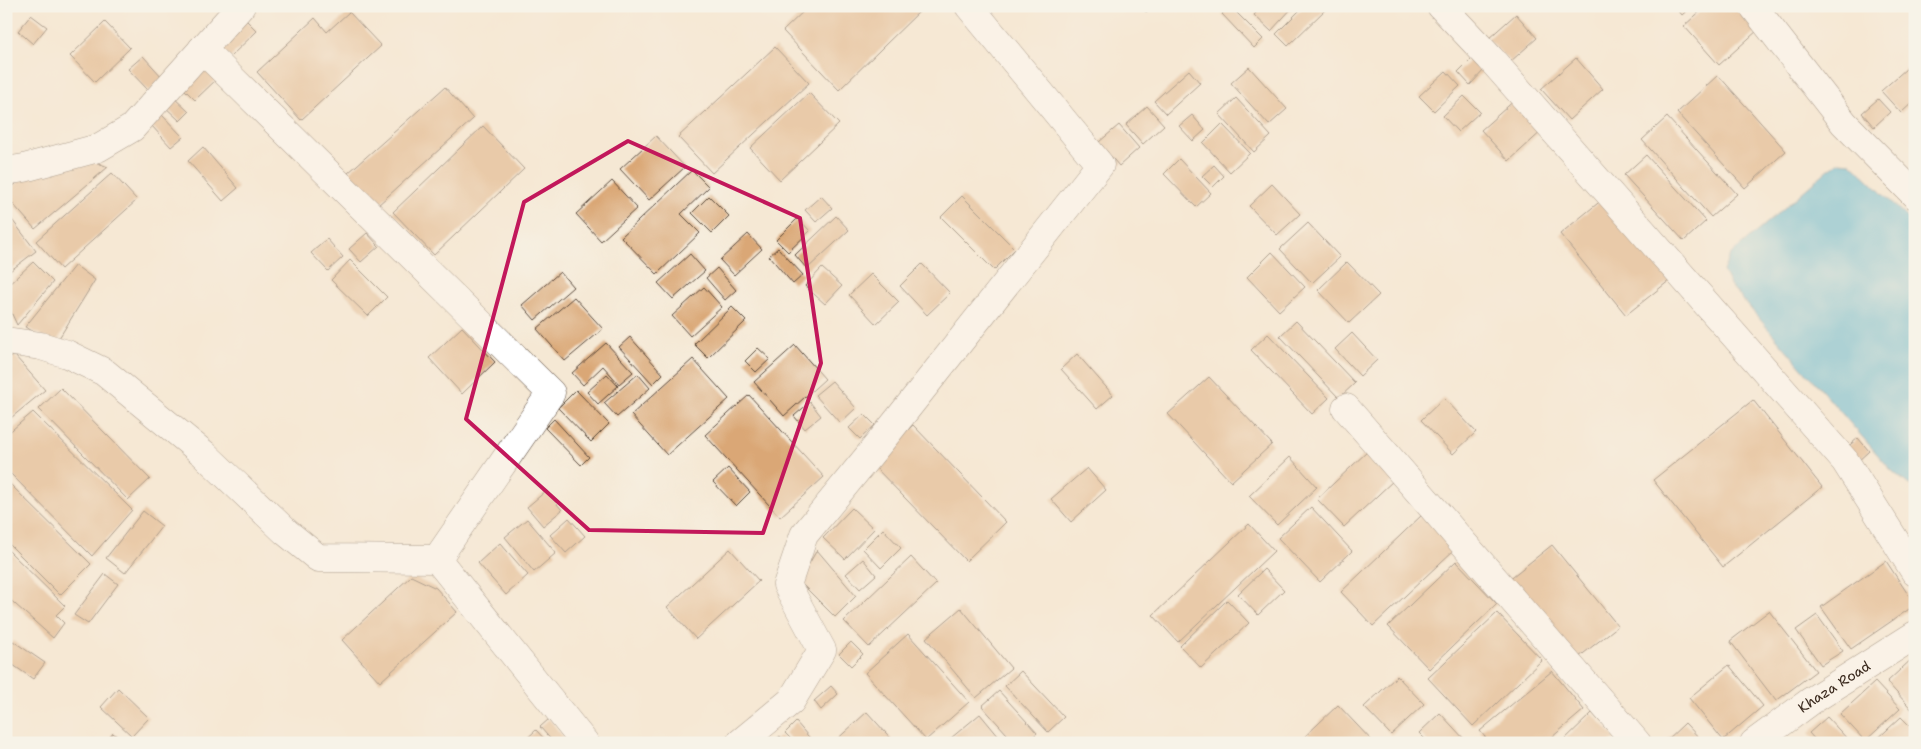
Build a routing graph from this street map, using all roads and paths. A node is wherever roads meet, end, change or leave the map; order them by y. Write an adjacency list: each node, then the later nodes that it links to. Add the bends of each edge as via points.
1 (241, 6): 5 (street)
2 (969, 6): 14 (street, via 1100,165 804,535 787,585 822,650 791,701)
3 (1441, 6): 11 (street, via 1845,461)
4 (1753, 6): 7 (street, via 1844,123)
5 (202, 49): 6 (street, via 132,128 98,148); 10 (street, via 551,393)
6 (6, 171)
7 (1915, 195)
8 (6, 341): 10 (street, via 67,354 104,372 204,454 318,558)
9 (1346, 408): 15 (street)
10 (438, 559): 13 (street)
11 (1915, 572)
12 (1914, 637): 16 (street, Khaza Road, via 1811,701)
13 (585, 743)
14 (740, 743)
15 (1637, 743)
16 (1754, 743)

